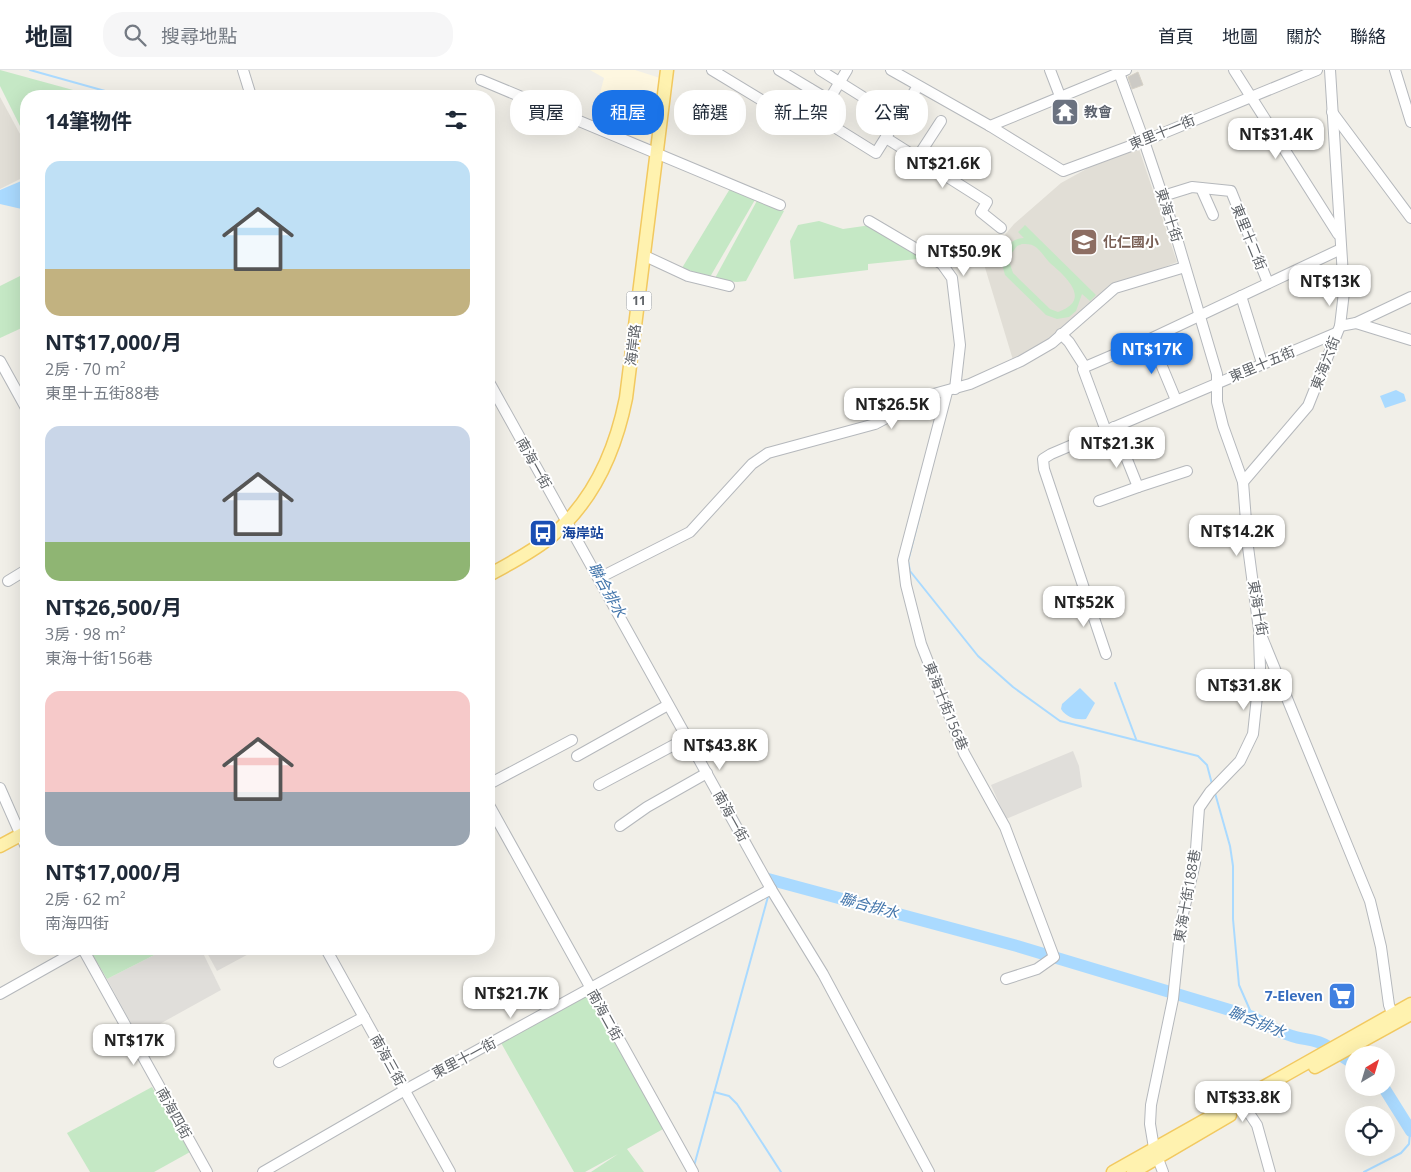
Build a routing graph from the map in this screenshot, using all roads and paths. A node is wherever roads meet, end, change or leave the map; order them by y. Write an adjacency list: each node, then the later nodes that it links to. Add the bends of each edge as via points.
1 (243, 70): 18 (street)
2 (667, 70): 32 (main road, 海岸路 / 11)
3 (712, 70): 23 (street)
4 (779, 70): 17 (street)
5 (820, 70): 15 (street)
6 (847, 70): 15 (street)
7 (891, 70): 16 (street)
8 (1050, 70): 21 (street)
9 (1234, 70): 22 (street)
10 (1317, 70): 22 (street, 東里十一街)
11 (1330, 70): 24 (street, 東海六街)
12 (1395, 70): 26 (street)
13 (1121, 71): 21 (street); 31 (street, 東海十街)
14 (481, 80): 32 (street)
15 (840, 82): 17 (street, via 829,100); 20 (street)
16 (918, 86): 19 (street); 27 (street)
17 (810, 89)
18 (249, 90)
19 (916, 90)
20 (856, 92)
21 (1060, 96): 27 (street)
22 (1253, 96): 31 (street, 東里十一街); 41 (street)
23 (756, 97)
24 (1331, 111): 38 (street); 41 (street, 東海六街)
25 (941, 120): 33 (street)
26 (1411, 122)
27 (990, 126): 31 (street, 東里十一街, via 1063,171)
28 (846, 134): 30 (street, via 876,153)
29 (888, 135): 30 (street)
30 (886, 138): 33 (street)
31 (1144, 140): 35 (street, 東海十街)
32 (657, 153): 36 (street); 43 (main road, 海岸路 / 11)
33 (917, 158): 40 (street, via 987,202 981,212)
34 (1201, 188): 35 (street, 東里十二街, via 1192,187); 37 (street, 東里十二街); 45 (street, 東里十二街, via 1231,191)
35 (1163, 196): 44 (street, 東海十街)
36 (780, 205)
37 (1213, 215)
38 (1411, 218)
39 (869, 221): 59 (street, via 949,271 960,345)
40 (1001, 228)
41 (1339, 234): 42 (street, 東海六街)
42 (1341, 249): 45 (street); 51 (street, 東海六街, via 1344,292)
43 (645, 256): 46 (street, via 688,276); 68 (main road, 海岸路 / 11, via 621,424 602,473)
44 (1185, 267): 49 (street, 東海十街); 52 (street, via 1115,288)
45 (1268, 282): 47 (street)
46 (729, 286)
47 (1241, 296): 49 (street); 56 (street)
48 (1411, 297): 50 (street, 東里十五街)
49 (1200, 316): 53 (street); 58 (street, 東海十街)
50 (1356, 323): 51 (street, 東里十五街); 54 (street)
51 (1338, 329): 56 (street, 東里十五街); 65 (street, 東海六街, via 1308,406)
52 (1061, 334): 57 (street); 59 (street, via 1021,361)
53 (1148, 340): 57 (street); 62 (street)
54 (1411, 340)
55 (0, 361): 61 (street)
56 (1262, 363): 58 (street, 東里十五街)
57 (1085, 367): 63 (street, via 1083,370)
58 (1218, 383): 62 (street, 東里十五街); 65 (street, 東海十街, via 1217,402 1223,426)
59 (951, 390): 71 (street, via 911,404 875,424 768,453 752,464 690,532); 92 (street, 東海十街156巷, via 903,560 921,644 964,753 1004,827 1054,957 1037,969)
60 (495, 392): 68 (street, 南海一街)
61 (20, 397)
62 (1176, 400): 63 (street, 東里十五街)
63 (1110, 429): 66 (street); 74 (street, 東里十五街, via 1043,460)
64 (1187, 471): 66 (street)
65 (1243, 482): 73 (street, 東海十街)
66 (1138, 487): 67 (street)
67 (1099, 501)
68 (568, 519): 69 (main road, 海岸路 / 11, via 547,540); 71 (street, 南海一街)
69 (495, 571)
70 (20, 574): 72 (street)
71 (599, 578): 75 (street, 南海一街)
72 (8, 581)
73 (1259, 630): 98 (street, 東海十街, via 1370,901); 102 (street, 東海十街188巷, via 1260,668 1253,734 1240,762 1199,808 1195,863 1181,922 1174,993 1151,1106 1150,1124)
74 (1106, 654)
75 (668, 705): 76 (street, 南海一街); 78 (street)
76 (687, 738): 79 (street, 南海一街); 81 (street)
77 (572, 740): 80 (street)
78 (577, 756)
79 (707, 773): 84 (street); 88 (street, 南海一街)
80 (495, 781)
81 (599, 785)
82 (0, 788): 85 (street)
83 (495, 816): 93 (street, 南海二街)
84 (620, 826)
85 (20, 830)
86 (20, 839): 87 (main road)
87 (0, 846)
88 (772, 889): 93 (street, 東里十一街); 107 (street, 南海一街, via 823,974)
89 (71, 955): 94 (street)
90 (85, 955): 103 (street, 南海四街)
91 (329, 955): 97 (street, 南海三街)
92 (1006, 979)
93 (590, 990): 100 (street, 東里十一街); 106 (street, 南海二街)
94 (0, 994)
95 (1411, 1004): 98 (main road)
96 (1411, 1014): 98 (main road)
97 (364, 1017): 99 (street); 100 (street, 南海三街)
98 (1393, 1018): 101 (main road, via 1360,1042); 102 (main road)
99 (279, 1062)
100 (405, 1090): 104 (street, 東里十一街); 105 (street, 南海三街)
101 (1245, 1107): 102 (main road); 111 (street, via 1257,1126)
102 (1156, 1153): 108 (main road); 109 (main road); 110 (street, 東海十街188巷)
103 (207, 1172)
104 (263, 1172)
105 (450, 1172)
106 (693, 1172)
107 (929, 1172)
108 (1113, 1172)
109 (1133, 1172)
110 (1163, 1172)
111 (1270, 1172)

